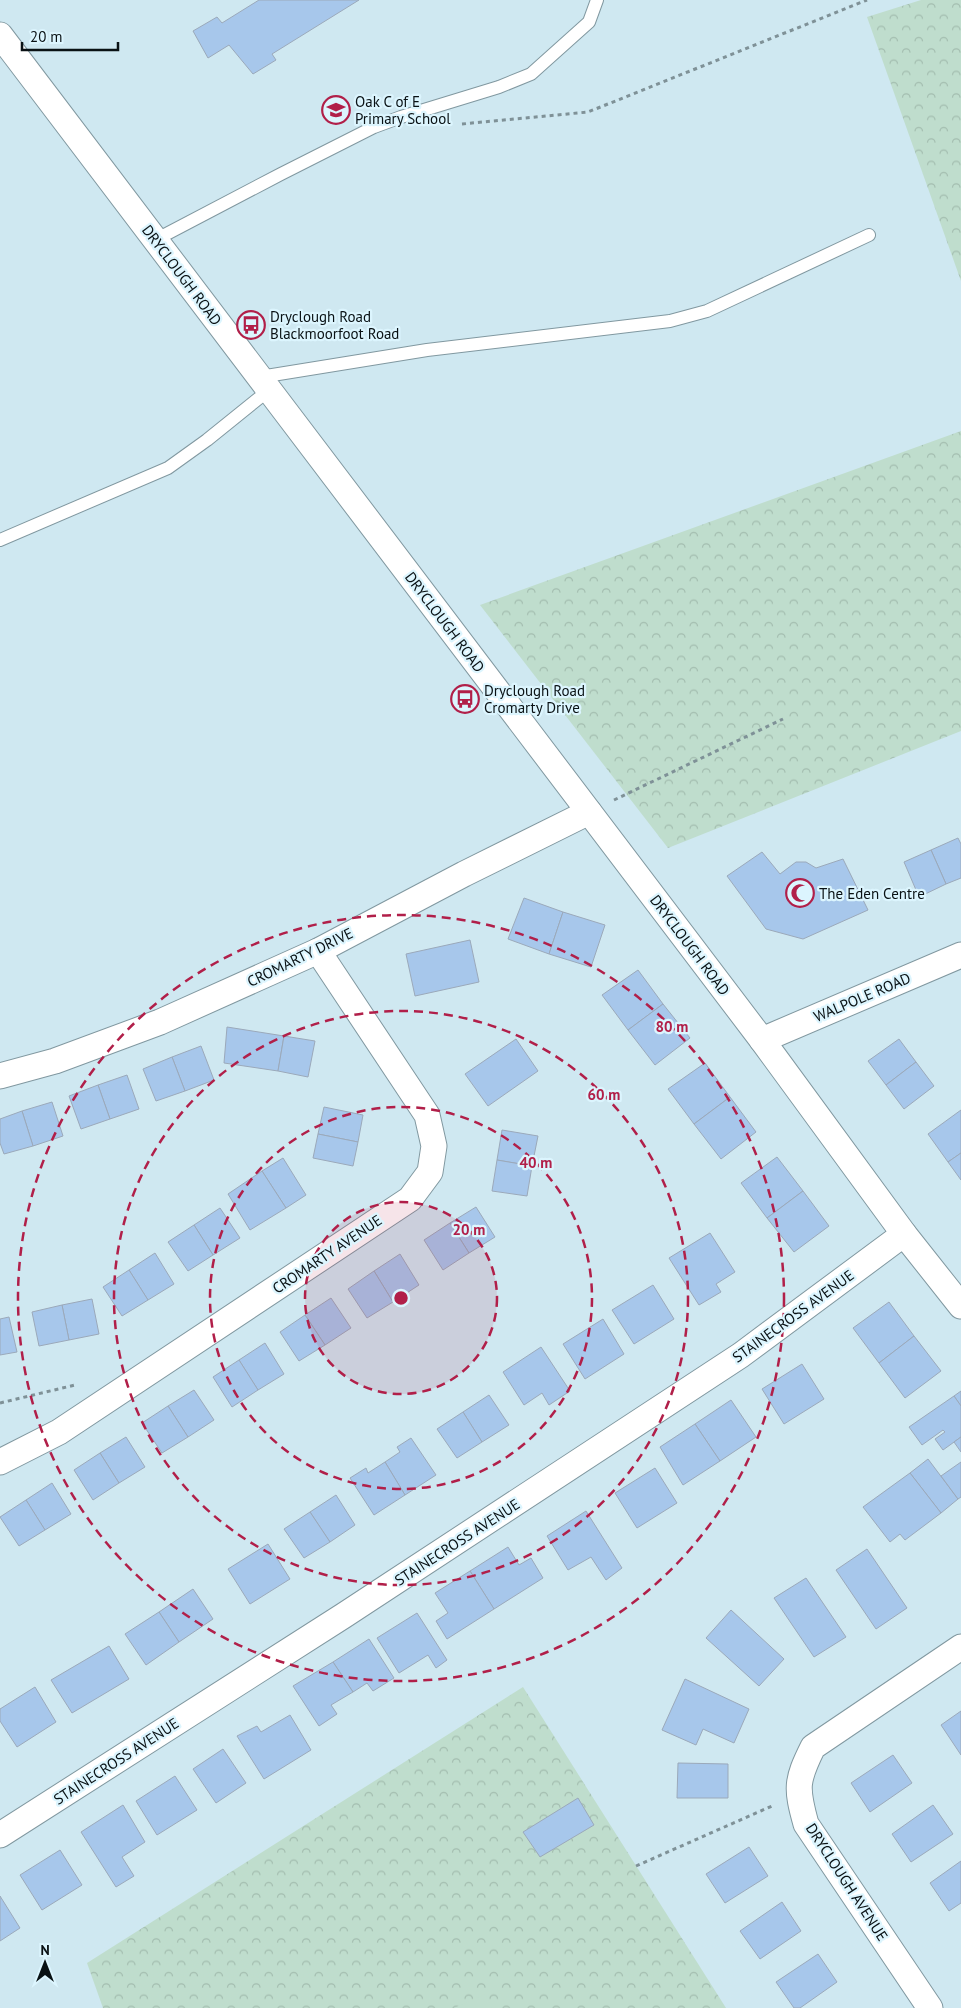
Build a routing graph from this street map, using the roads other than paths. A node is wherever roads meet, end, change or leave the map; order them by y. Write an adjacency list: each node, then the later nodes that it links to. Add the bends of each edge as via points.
1 (596, 0): 4 (lane, via 589,22 531,74 374,127)
2 (0, 35): 4 (street, DRYCLOUGH ROAD)
3 (869, 235): 5 (lane, via 707,311 670,321 427,350)
4 (156, 240): 5 (street, DRYCLOUGH ROAD)
5 (264, 384): 6 (lane, via 207,440 168,468); 7 (street, DRYCLOUGH ROAD)
6 (0, 540)
7 (589, 812): 8 (street, CROMARTY DRIVE); 10 (street, DRYCLOUGH ROAD)
8 (318, 951): 11 (street, CROMARTY DRIVE, via 160,1022 54,1061); 14 (street, CROMARTY AVENUE, via 427,1116 434,1146 430,1172 410,1199 59,1432)
9 (961, 955): 10 (street, WALPOLE ROAD)
10 (762, 1040): 12 (street, DRYCLOUGH ROAD)
11 (0, 1076)
12 (904, 1234): 13 (street, DRYCLOUGH ROAD); 16 (street, STAINECROSS AVENUE, via 732,1360 343,1616)
13 (961, 1306)
14 (0, 1462)
15 (961, 1647): 17 (street, DRYCLOUGH AVENUE, via 813,1747 801,1770 798,1795 806,1824)
16 (0, 1835)
17 (930, 2008)

